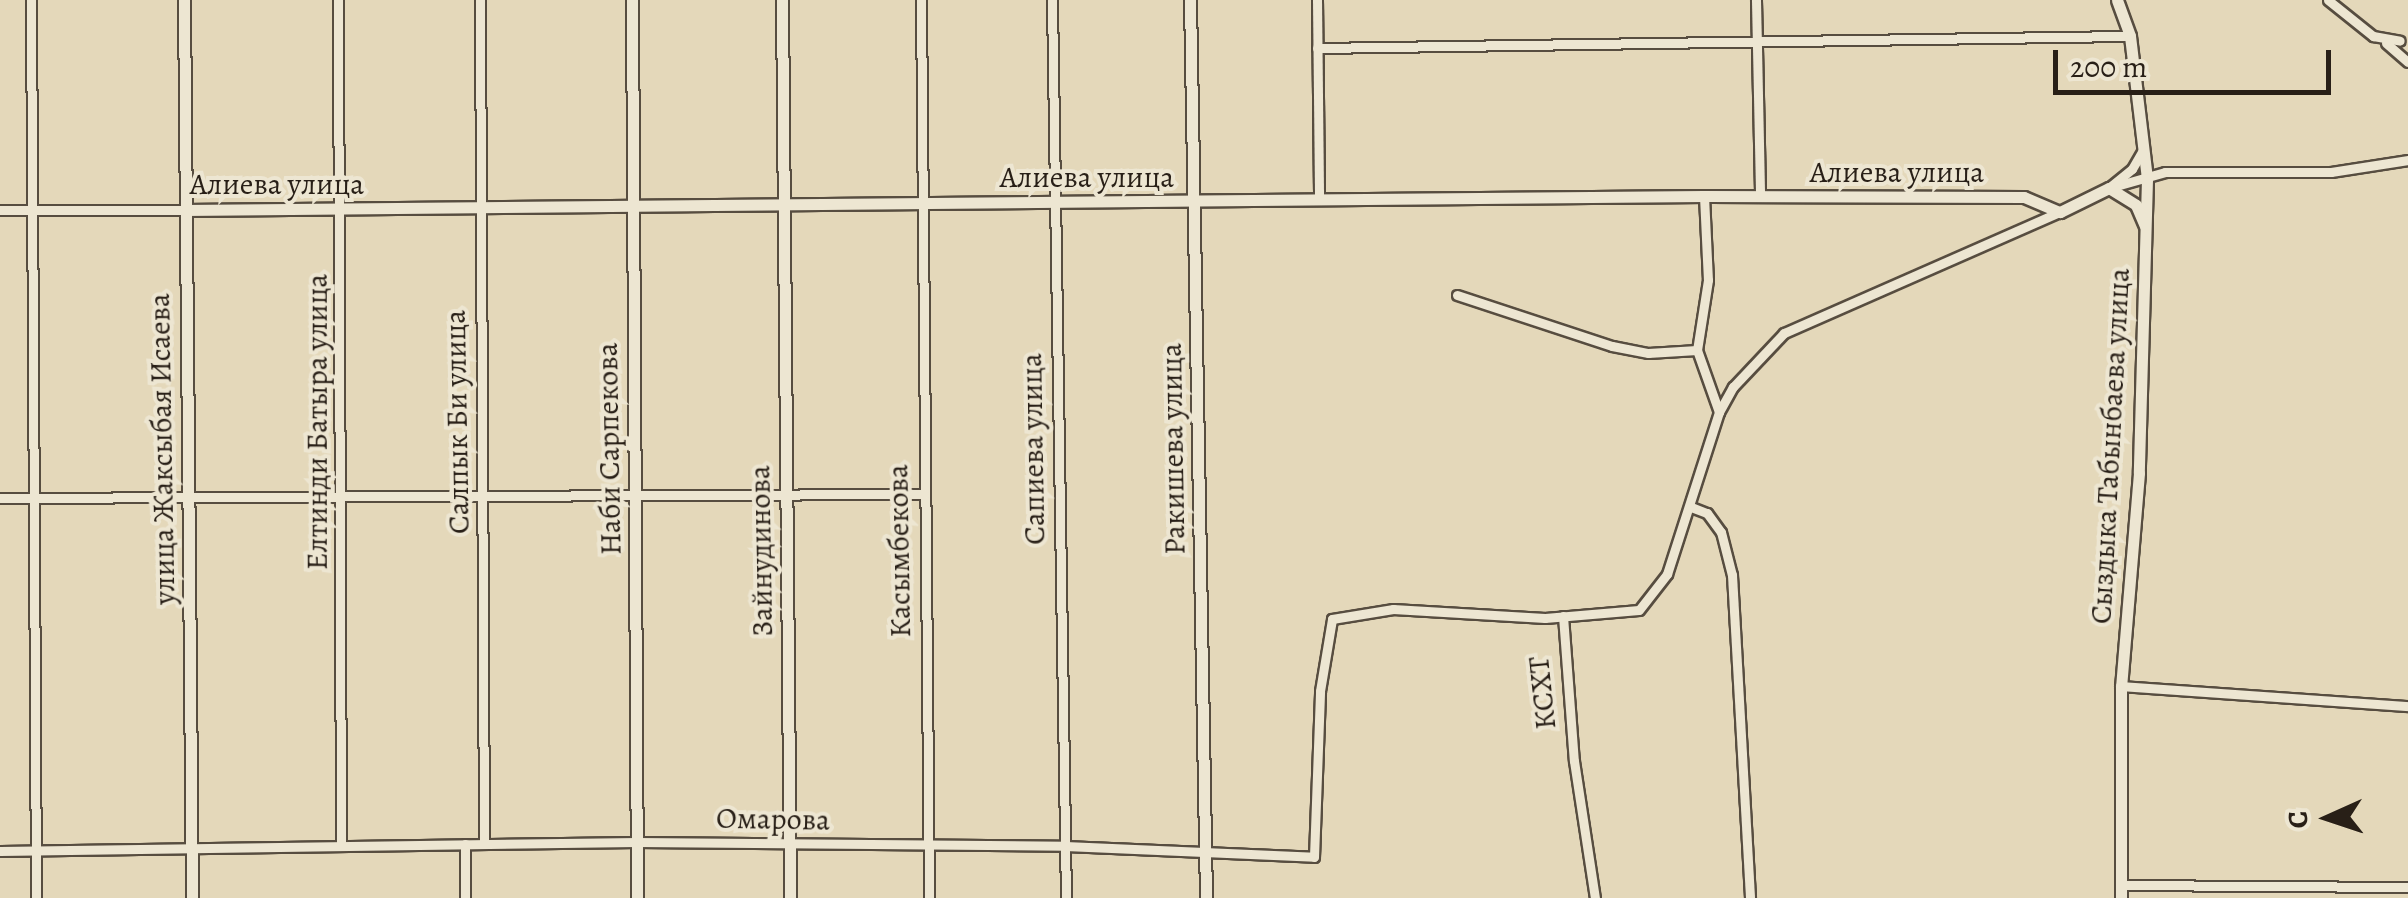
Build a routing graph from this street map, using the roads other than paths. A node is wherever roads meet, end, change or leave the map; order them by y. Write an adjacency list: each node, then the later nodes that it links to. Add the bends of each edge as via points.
1 (30, 0): 33 (street)
2 (184, 0): 34 (street, улица Жаксыбая Исаева)
3 (338, 0): 35 (street, Елтинди Батыра улица)
4 (480, 0): 30 (street, Салпык Би улица)
5 (632, 0): 31 (street, Наби Сарпекова)
6 (782, 0): 29 (street, Зайнудинова)
7 (921, 0): 27 (street, Касымбекова)
8 (1052, 0): 26 (street, Сапиева улица)
9 (1190, 0): 28 (street, Ракишева улица)
10 (1317, 0): 17 (street)
11 (1756, 0): 16 (street)
12 (2116, 0): 14 (street, Сыздыка Табынбаева улица)
13 (2328, 0): 15 (street, via 2380,38)
14 (2130, 36): 16 (street); 19 (street, Сыздыка Табынбаева улица)
15 (2400, 41): 18 (street)
16 (1757, 44): 17 (street); 24 (street)
17 (1316, 48): 25 (street)
18 (2408, 62)
19 (2146, 139): 21 (street, Сыздыка Табынбаева улица); 22 (street, via 2139,162)
20 (2408, 160): 21 (street, via 2331,172 2165,172)
21 (2148, 179): 22 (street); 37 (street, Сыздыка Табынбаева улица)
22 (2109, 188): 36 (street); 37 (street, via 2136,204)
23 (1704, 196): 24 (street, Алиева улица); 25 (street, Алиева улица); 39 (street, via 1708,280)
24 (1760, 197): 36 (street, Алиева улица, via 2024,197)
25 (1319, 200): 28 (street, Алиева улица)
26 (1054, 201): 27 (street, Алиева улица); 28 (street, Алиева улица); 60 (street, Сапиева улица)
27 (920, 203): 29 (street, Алиева улица); 42 (street, Касымбекова)
28 (1194, 203): 62 (street, Ракишева улица)
29 (782, 204): 31 (street, Алиева улица); 48 (street, Зайнудинова)
30 (480, 207): 31 (street, Алиева улица); 35 (street, Алиева улица); 45 (street, Салпык Би улица)
31 (632, 207): 41 (street, Наби Сарпекова)
32 (0, 210): 33 (street, Алиева улица)
33 (32, 210): 34 (street, Алиева улица); 43 (street)
34 (184, 210): 35 (street, Алиева улица); 44 (street, улица Жаксыбая Исаева)
35 (341, 210): 47 (street, Елтинди Батыра улица)
36 (2060, 212): 40 (street, КСХТ, via 1797,325 1733,387)
37 (2145, 226): 51 (street, Сыздыка Табынбаева улица, via 2140,473)
38 (1457, 295): 39 (street, via 1612,346 1648,354)
39 (1696, 350): 40 (street)
40 (1719, 412): 49 (street, КСХТ)
41 (634, 494): 45 (street); 48 (street); 53 (street, Наби Сарпекова)
42 (924, 494): 48 (street); 59 (street, Касымбекова)
43 (30, 497): 44 (street); 46 (street); 61 (street)
44 (188, 497): 47 (street); 58 (street, улица Жаксыбая Исаева)
45 (484, 497): 47 (street); 56 (street, Салпык Би улица)
46 (0, 498)
47 (341, 498): 54 (street, Елтинди Батыра улица)
48 (784, 499): 57 (street, Зайнудинова)
49 (1692, 506): 50 (street, КСХТ, via 1658,593 1640,610); 75 (street, via 1721,532 1732,575)
50 (1563, 616): 62 (street, Омарова, via 1431,609 1332,618 1320,691 1314,858); 74 (street, КСХТ, via 1574,760)
51 (2120, 686): 52 (street); 65 (street, Сыздыка Табынбаева улица)
52 (2408, 706)
53 (637, 842): 56 (street, Омарова); 57 (street, Омарова); 69 (street, Наби Сарпекова)
54 (340, 844): 55 (street, Омарова); 58 (street, Омарова)
55 (464, 844): 56 (street, Омарова); 68 (street)
56 (484, 844)
57 (789, 845): 59 (street, Омарова); 70 (street, Зайнудинова)
58 (190, 846): 61 (street, Омарова); 67 (street, улица Жаксыбая Исаева)
59 (928, 846): 60 (street, Омарова); 71 (street, Касымбекова)
60 (1065, 846): 62 (street, Омарова); 72 (street, Сапиева улица)
61 (36, 850): 63 (street, Омарова); 66 (street)
62 (1206, 850): 73 (street, Ракишева улица)
63 (0, 851)
64 (2408, 886): 65 (street)
65 (2121, 892)
66 (36, 898)
67 (192, 898)
68 (465, 898)
69 (637, 898)
70 (790, 898)
71 (929, 898)
72 (1066, 898)
73 (1206, 898)
74 (1595, 898)
75 (1750, 898)

